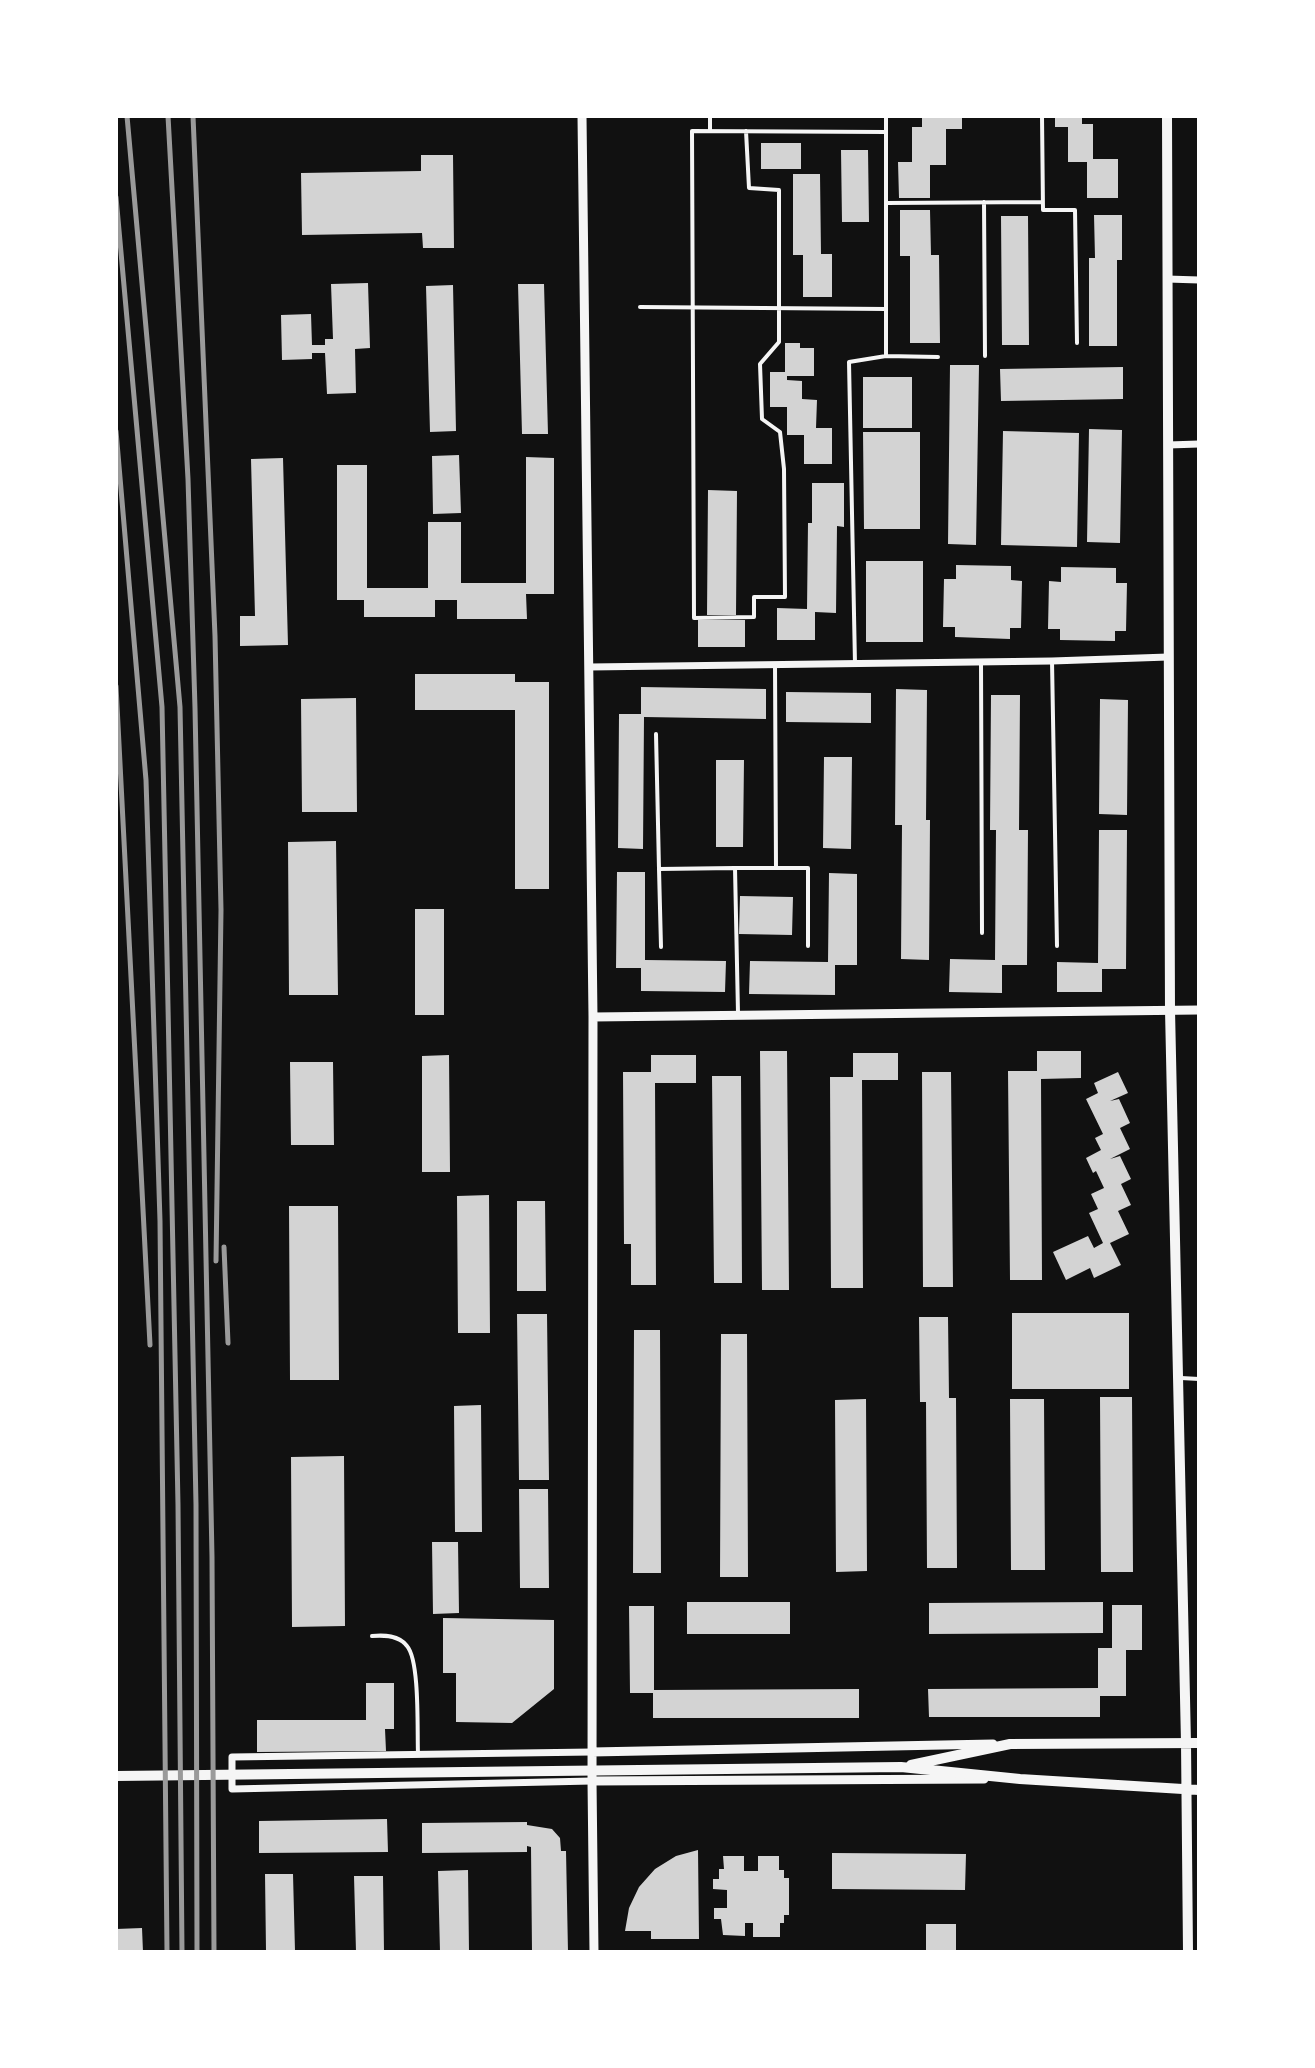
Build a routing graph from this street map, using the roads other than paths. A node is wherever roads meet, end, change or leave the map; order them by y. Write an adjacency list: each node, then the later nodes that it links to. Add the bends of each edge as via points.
1 (582, 116): 29 (street)
2 (710, 116): 6 (lane)
3 (886, 116): 8 (lane)
4 (1042, 116): 10 (lane)
5 (1167, 116): 12 (main road)
6 (710, 131): 7 (lane); 15 (lane, via 692,131)
7 (746, 131): 8 (lane); 16 (lane, via 749,188 779,190)
8 (886, 132): 11 (lane)
9 (984, 202): 10 (lane); 11 (lane); 20 (lane)
10 (1043, 202): 18 (lane, via 1043,210 1075,210)
11 (886, 203): 17 (lane)
12 (1167, 279): 13 (street); 23 (main road)
13 (1199, 280)
14 (640, 307): 15 (lane)
15 (693, 308): 16 (lane); 16 (lane, via 694,618 754,617 754,597 785,597 784,469 780,432 762,419 760,364 779,342)
16 (780, 308): 17 (lane)
17 (886, 309): 19 (lane)
18 (1077, 343)
19 (886, 356): 21 (lane); 27 (lane, via 849,362)
20 (985, 356)
21 (938, 357)
22 (1199, 444): 23 (street)
23 (1168, 445): 24 (main road)
24 (1168, 657): 25 (street); 38 (main road)
25 (1052, 661): 26 (street); 36 (lane)
26 (981, 662): 27 (street); 34 (lane)
27 (855, 664): 28 (street)
28 (775, 665): 29 (street); 32 (lane)
29 (590, 667): 41 (street)
30 (656, 734): 33 (lane)
31 (735, 868): 32 (lane); 33 (lane); 40 (lane)
32 (776, 868): 35 (lane, via 808,868)
33 (659, 869): 37 (lane)
34 (982, 933)
35 (808, 946)
36 (1057, 946)
37 (661, 947)
38 (1170, 1010): 39 (street); 40 (street); 42 (main road)
39 (1199, 1010)
40 (738, 1015): 41 (street)
41 (593, 1017): 48 (street)
42 (1178, 1378): 43 (lane); 45 (main road)
43 (1199, 1379)
44 (372, 1636): 49 (lane, via 387,1634 406,1643 414,1658)
45 (1186, 1743): 46 (main road); 47 (main road); 55 (main road)
46 (1199, 1743)
47 (1010, 1744): 48 (street); 50 (main road)
48 (592, 1752): 49 (street); 53 (street)
49 (418, 1754): 51 (street, via 232,1757)
50 (901, 1767): 51 (main road); 54 (main road)
51 (227, 1774): 52 (main road); 53 (street); 53 (street, via 232,1789)
52 (116, 1776)
53 (592, 1776): 54 (street); 57 (street)
54 (1020, 1779): 55 (main road)
55 (1186, 1790): 56 (main road); 58 (main road)
56 (1199, 1790)
57 (594, 1952)
58 (1188, 1952)

